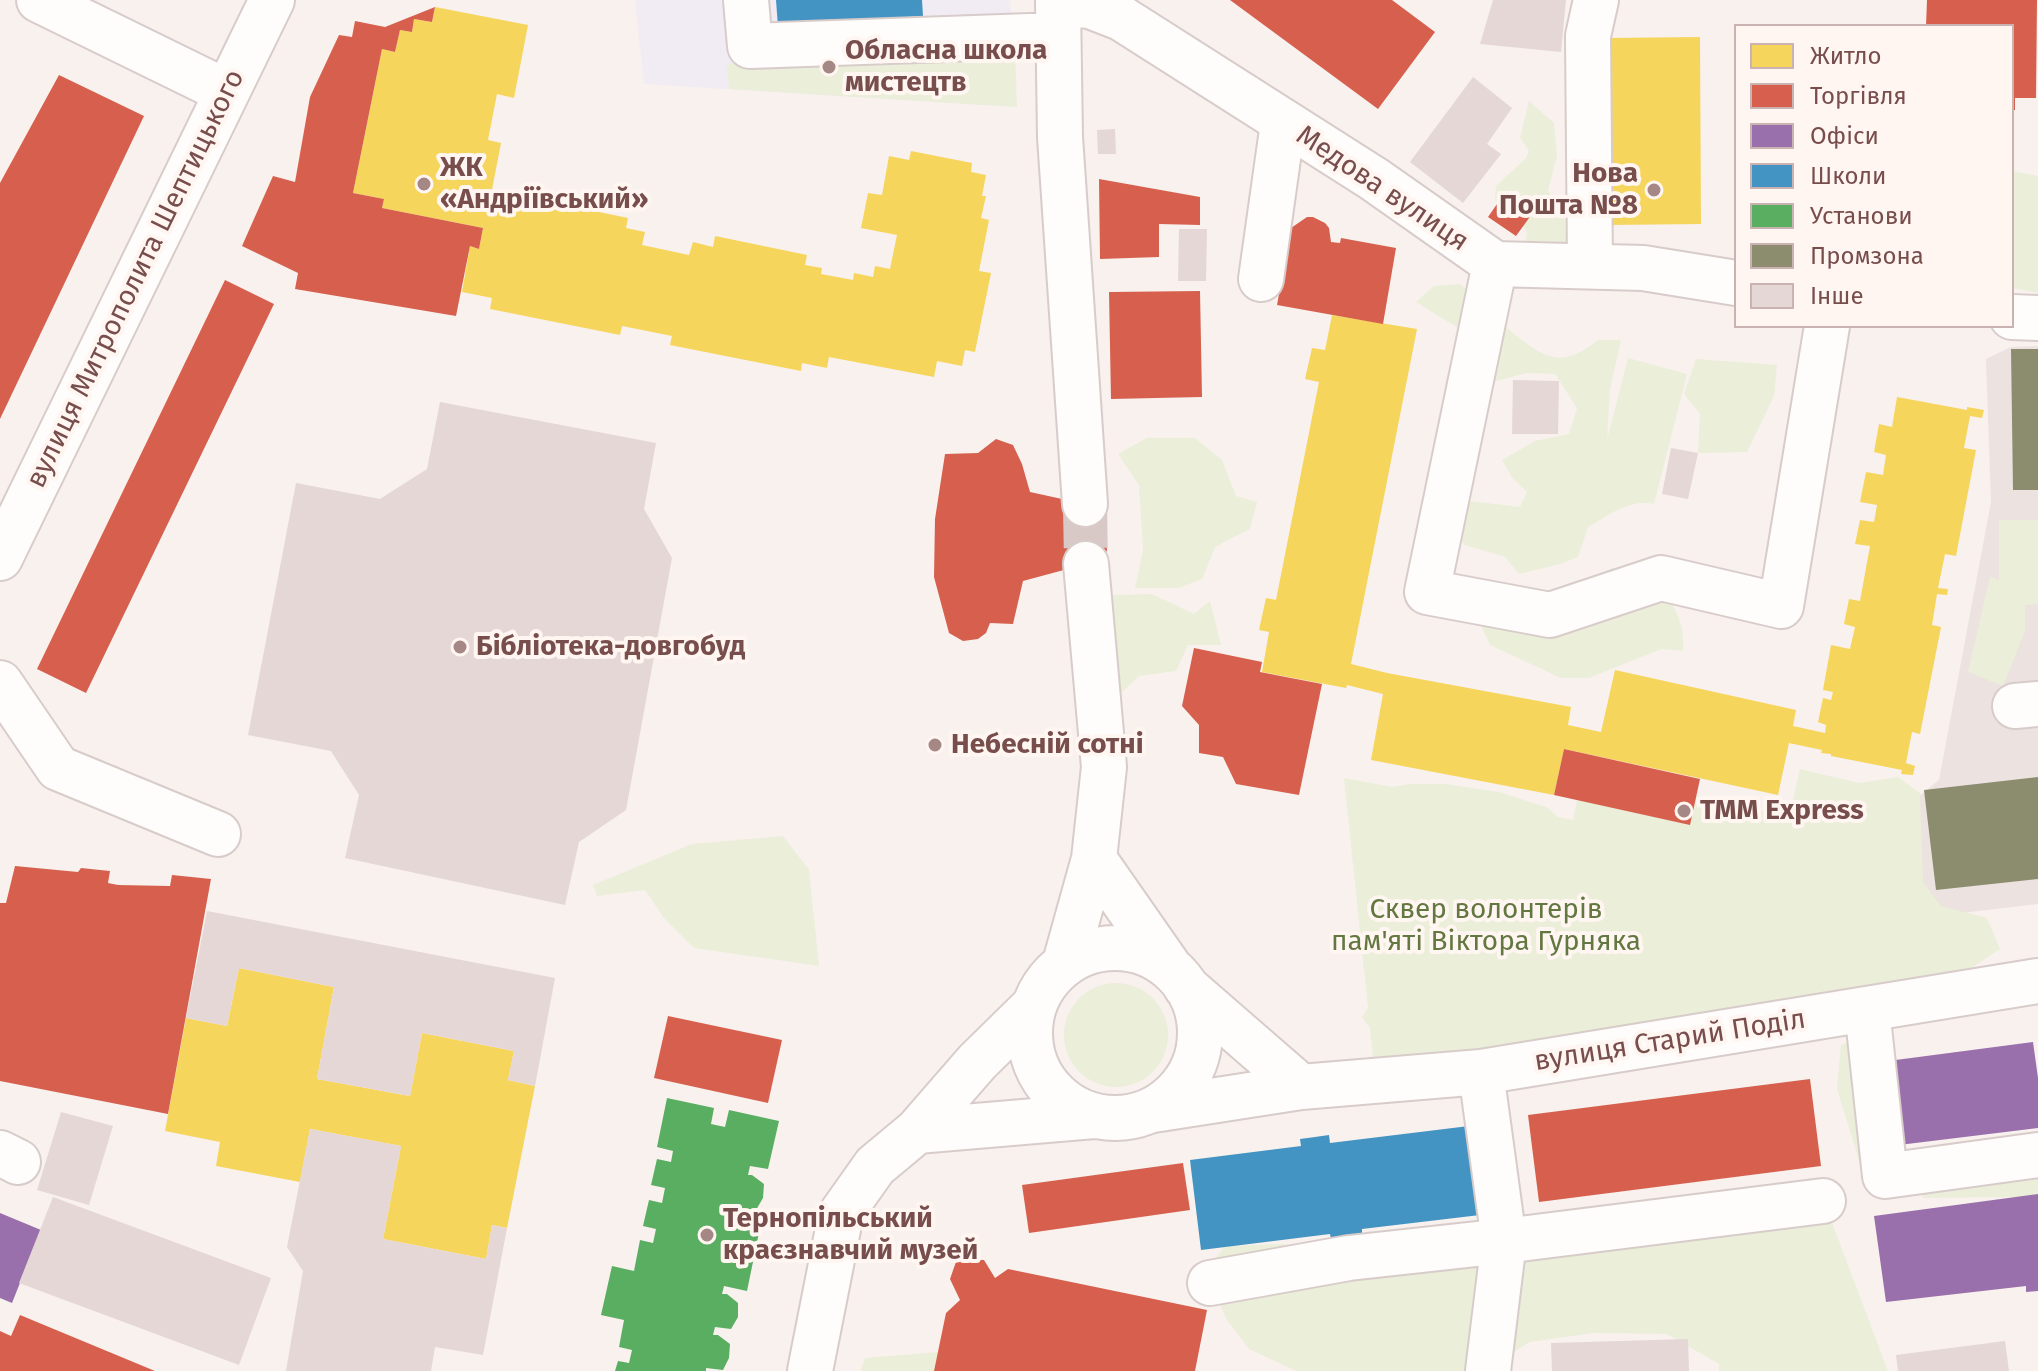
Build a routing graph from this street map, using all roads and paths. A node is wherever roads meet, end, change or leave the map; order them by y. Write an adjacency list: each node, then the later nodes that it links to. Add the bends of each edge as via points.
1 (39, 0): 6 (street)
2 (272, 0): 6 (street, вулиця Митрополита Шептицького)
3 (746, 0): 5 (street, Медова вулиця, via 750,46)
4 (1596, 0): 9 (street, via 1588,36)
5 (1058, 12): 7 (street, Медова вулиця, via 1090,6 1121,18); 15 (street, via 1060,137)
6 (227, 92): 16 (street, вулиця Митрополита Шептицького)
7 (1283, 123): 8 (street, Медова вулиця); 10 (street)
8 (1495, 264): 9 (street, Медова вулиця); 14 (street, via 1427,592 1550,615 1661,578 1781,606)
9 (1590, 266): 11 (street, Медова вулиця, via 1643,268)
10 (1261, 279)
11 (1734, 283)
12 (2014, 317): 13 (street)
13 (2038, 318)
14 (1827, 328)
15 (1085, 504)
16 (0, 558)
17 (1086, 564): 20 (street, via 1104,767)
18 (0, 683): 19 (street, via 58,768)
19 (218, 834)
20 (1094, 859): 21 (street); 22 (street)
21 (1065, 963): 22 (street, via 1116,948 1145,953); 24 (street, via 1046,982)
22 (1178, 978): 27 (street); 28 (street, via 1199,1018 1200,1047 1176,1093)
23 (2038, 981): 25 (street, вулиця Старий Поділ)
24 (1034, 1006): 29 (street, via 1034,1060 1046,1083 1068,1104); 30 (street)
25 (1867, 1009): 26 (street, вулиця Старий Поділ); 31 (street, via 1885,1176)
26 (1481, 1072): 27 (street, вулиця Старий Поділ); 33 (street)
27 (1301, 1087): 28 (street, вулиця Старий Поділ)
28 (1153, 1110): 29 (street, via 1124,1118)
29 (1094, 1116): 30 (street)
30 (917, 1131): 35 (street, via 875,1166 841,1214)
31 (2038, 1155)
32 (1823, 1201): 33 (street)
33 (1504, 1241): 34 (street, via 1349,1258); 36 (street)
34 (1210, 1283)
35 (810, 1371)
36 (1488, 1371)

